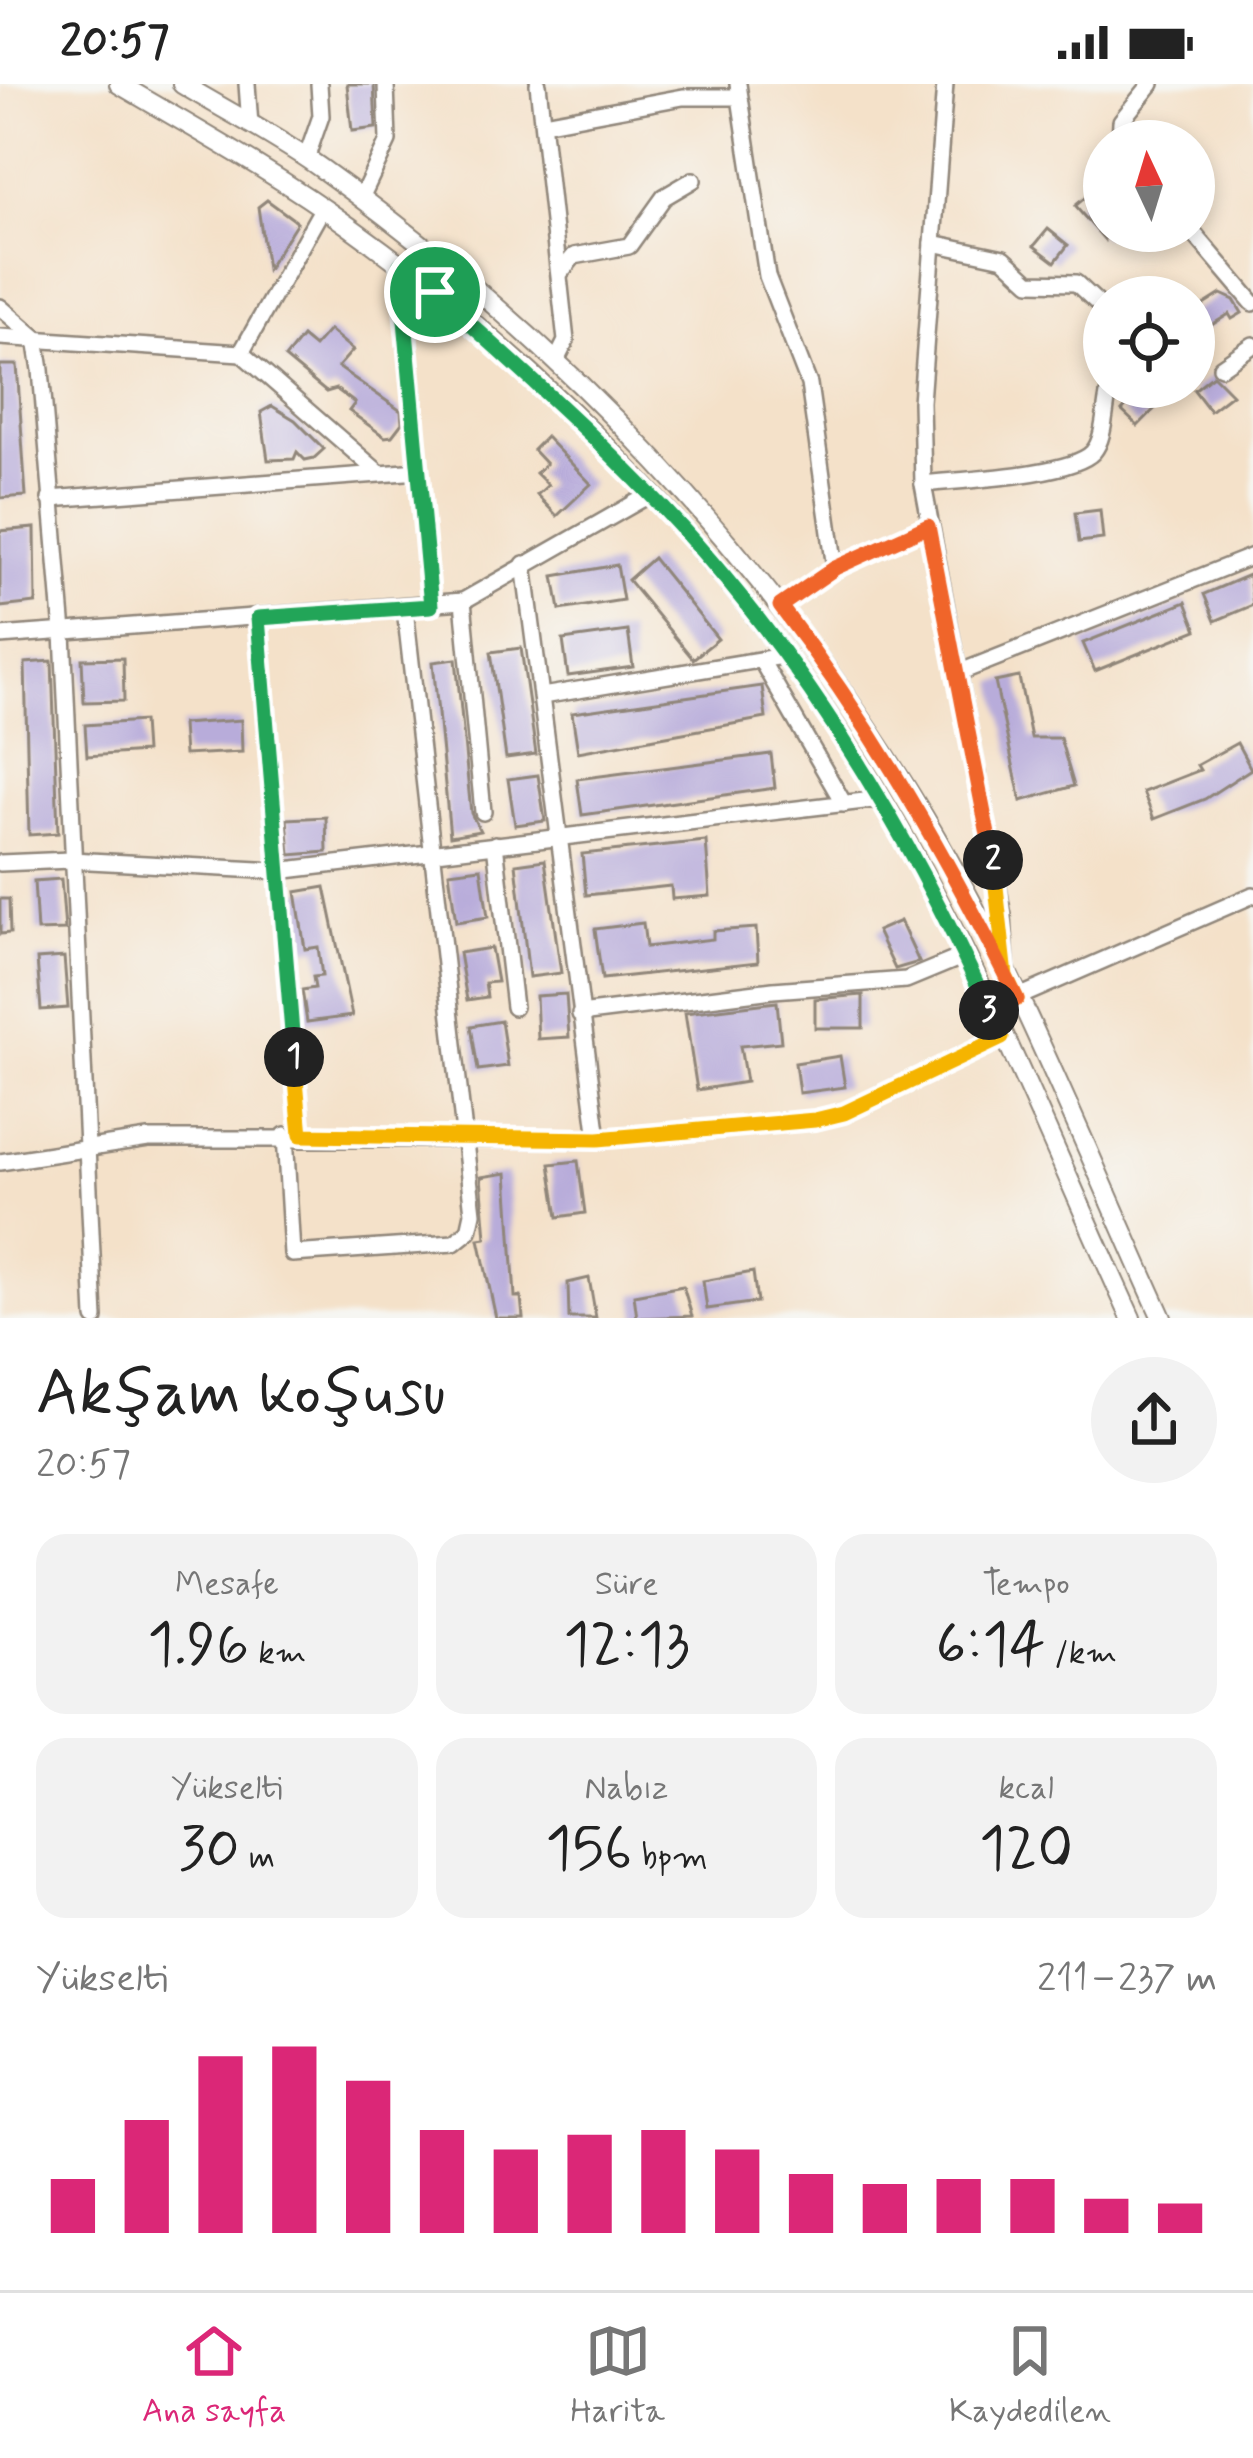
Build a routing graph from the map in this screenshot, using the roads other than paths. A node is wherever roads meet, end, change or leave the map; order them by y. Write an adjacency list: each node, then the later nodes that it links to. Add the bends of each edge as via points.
1 (119, 84): 16 (main road)
2 (182, 84): 12 (main road)
3 (248, 84): 12 (street)
4 (319, 84): 13 (street, via 321,116)
5 (386, 84): 15 (street, via 388,141)
6 (538, 84): 11 (street)
7 (945, 84): 17 (street)
8 (1151, 84): 10 (street)
9 (738, 90): 11 (street); 39 (street, via 767,276 809,384)
10 (1122, 120)
11 (543, 123): 20 (street)
12 (250, 125): 13 (main road)
13 (307, 159): 15 (main road)
14 (693, 180): 20 (street, via 664,197 629,246 574,256)
15 (361, 198): 28 (main road)
16 (322, 209): 19 (main road); 27 (street)
17 (933, 243): 21 (street, via 1004,258 1030,282); 33 (street)
18 (1210, 252): 22 (street)
19 (400, 265): 31 (street); 34 (main road)
20 (560, 272): 28 (street, via 566,341)
21 (1083, 289)
22 (1253, 303)
23 (0, 308): 25 (street)
24 (0, 337): 25 (street)
25 (36, 338): 27 (street); 35 (street)
26 (1253, 344): 29 (street)
27 (241, 352): 32 (street)
28 (556, 361): 42 (main road, via 721,530)
29 (1221, 367)
30 (1106, 408): 33 (street, via 1100,436 1083,459)
31 (418, 471): 32 (street); 41 (street)
32 (380, 473): 35 (street)
33 (923, 484): 36 (street)
34 (649, 495): 38 (street); 47 (main road)
35 (50, 499): 45 (street)
36 (928, 526): 39 (street); 49 (street)
37 (1253, 556): 49 (street)
38 (524, 564): 40 (street); 50 (street)
39 (835, 568): 42 (street)
40 (463, 601): 41 (street); 53 (street)
41 (431, 606): 43 (street)
42 (780, 606): 62 (main road, via 926,820)
43 (405, 609): 44 (street); 56 (street)
44 (258, 618): 45 (street); 59 (street)
45 (63, 633): 46 (street); 57 (street)
46 (0, 636)
47 (783, 656): 48 (street); 51 (main road)
48 (760, 660): 50 (street); 52 (street)
49 (958, 674): 62 (street, via 1003,915)
50 (542, 697): 54 (street)
51 (881, 799): 52 (street); 61 (main road)
52 (844, 803): 54 (street)
53 (483, 812)
54 (561, 835): 55 (street); 66 (street)
55 (495, 844): 56 (street); 64 (street)
56 (430, 853): 59 (street); 69 (street)
57 (71, 860): 58 (street); 59 (street); 71 (street)
58 (0, 863)
59 (278, 872): 68 (street)
60 (1253, 895): 63 (street)
61 (964, 956): 65 (main road); 66 (street, via 906,980)
62 (1006, 976): 63 (main road)
63 (1017, 999): 65 (street); 75 (main road)
64 (514, 1007)
65 (989, 1010): 67 (main road)
66 (580, 1014): 70 (street)
67 (1002, 1038): 70 (street, via 829,1116); 74 (main road)
68 (293, 1135): 69 (street); 69 (street, via 292,1254 463,1238 473,1213); 71 (street, via 148,1139)
69 (465, 1137): 70 (street)
70 (598, 1139)
71 (86, 1151): 72 (street); 73 (street)
72 (0, 1162)
73 (95, 1318)
74 (1131, 1318)
75 (1162, 1318)

